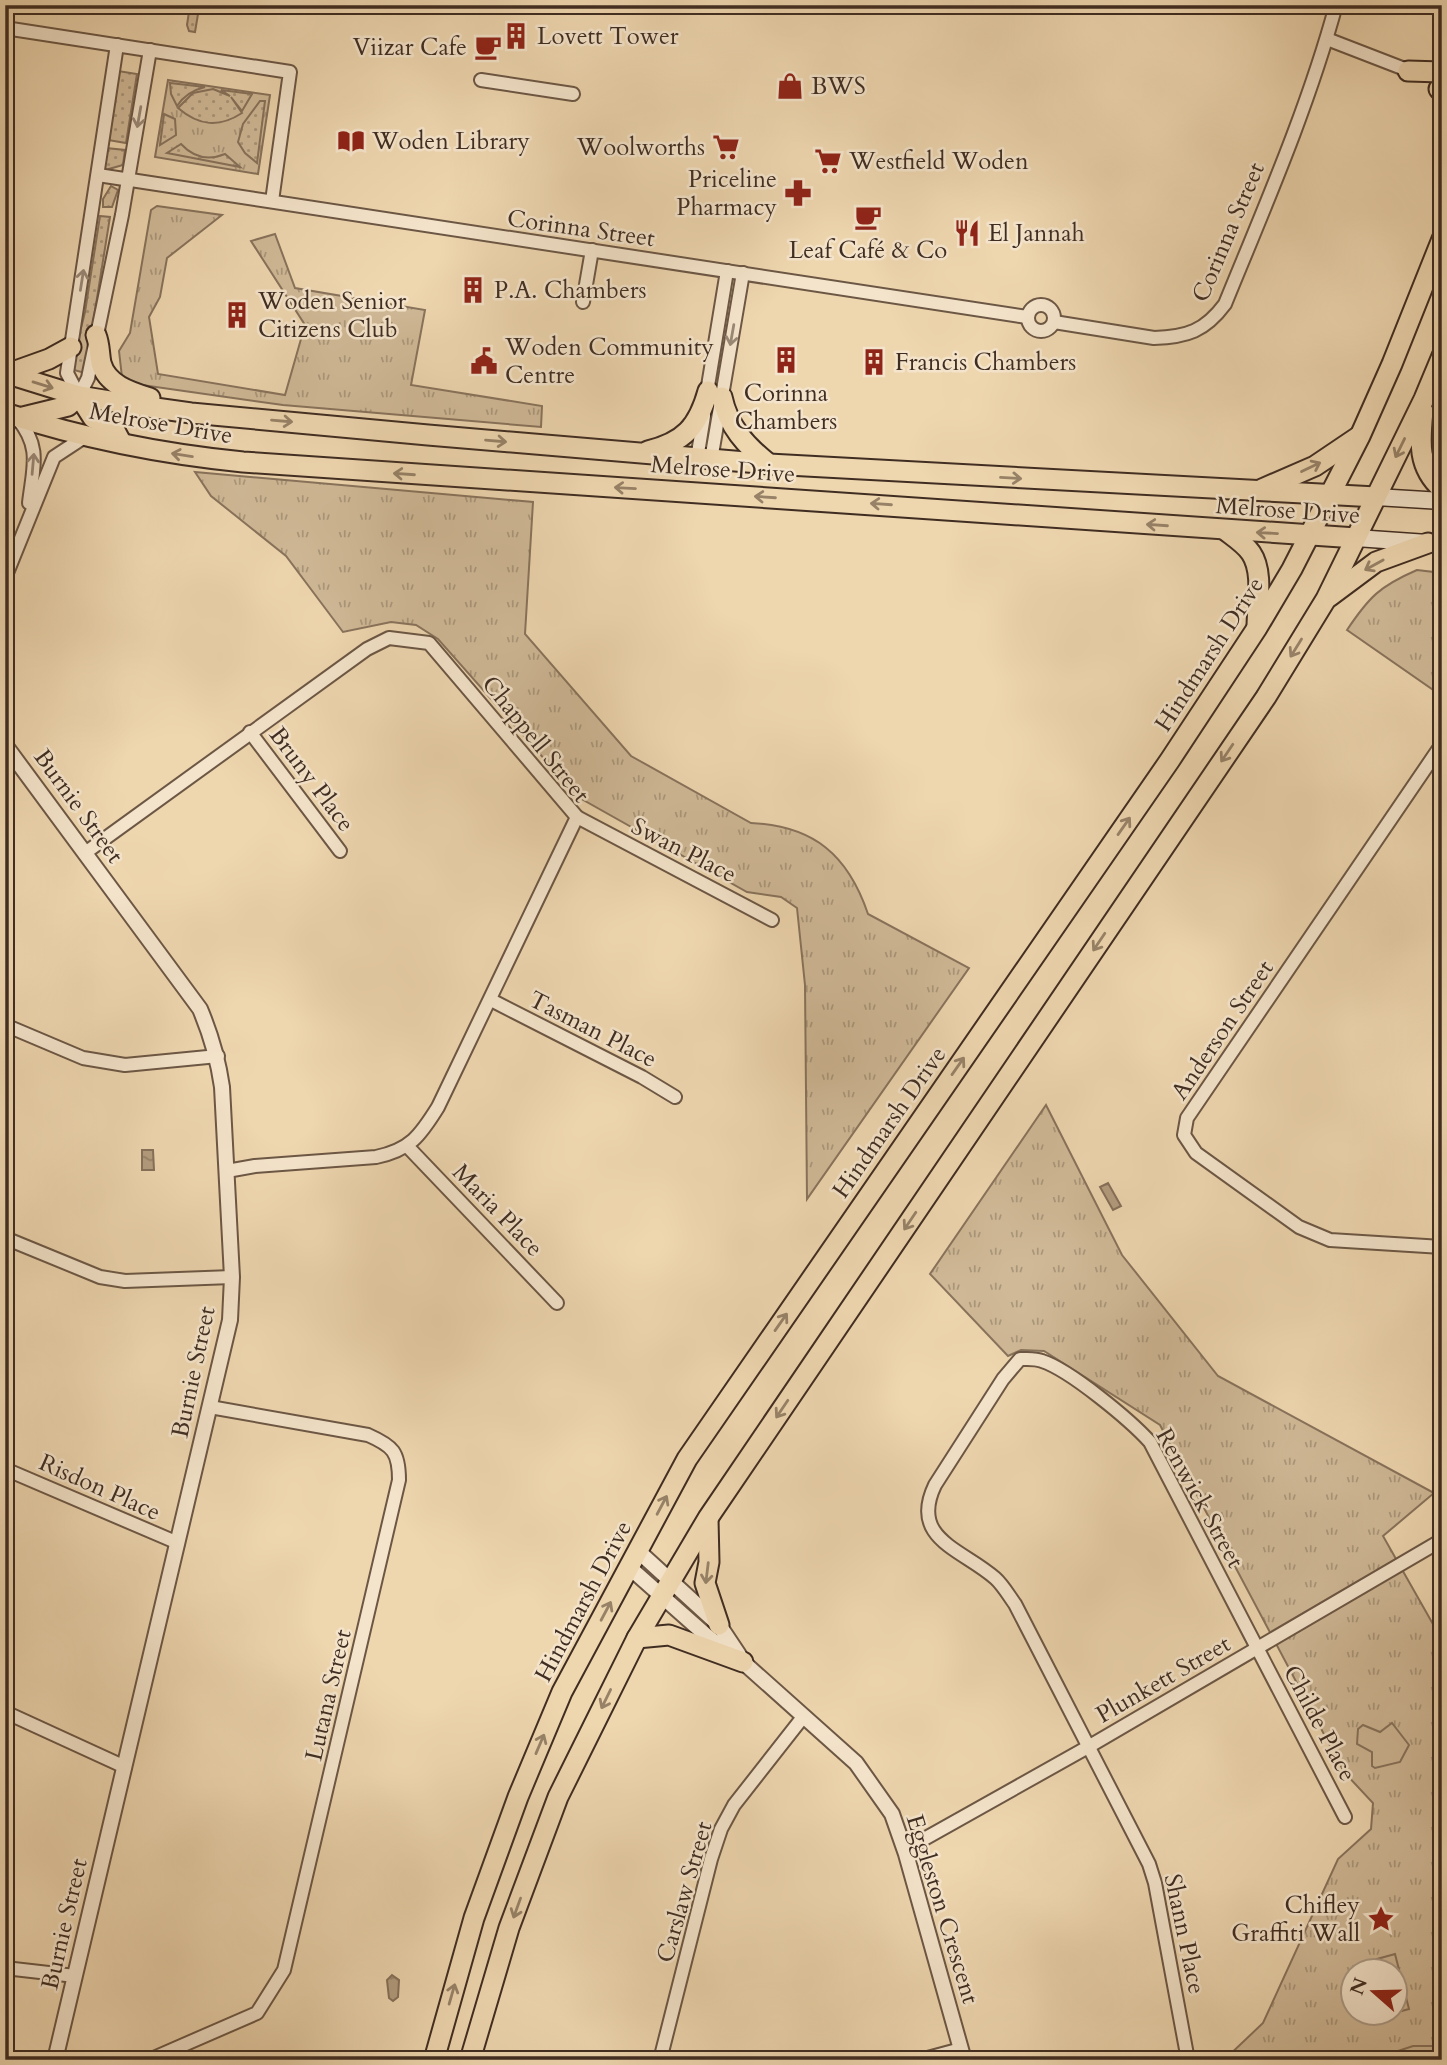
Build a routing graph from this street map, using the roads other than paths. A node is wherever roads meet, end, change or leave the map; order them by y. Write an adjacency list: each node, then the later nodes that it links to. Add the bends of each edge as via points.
1 (1336, 5): 3 (street, Corinna Street)
2 (5, 28): 4 (street)
3 (1326, 39): 6 (street); 19 (street, Corinna Street, via 1225,304 1214,319 1197,331 1167,338)
4 (117, 45): 5 (street); 10 (street)
5 (150, 50): 11 (street, one-way to 11); 12 (street, via 290,72)
6 (1408, 71): 8 (main road)
7 (481, 80): 9 (street)
8 (1441, 85)
9 (573, 94)
10 (98, 175): 11 (street, Corinna Street); 21 (street, one-way to 10)
11 (128, 179): 12 (street, Corinna Street); 20 (street)
12 (272, 201): 14 (street, Corinna Street)
13 (1442, 239): 30 (main road, Hindmarsh Drive)
14 (592, 250): 15 (street, Corinna Street); 17 (street)
15 (727, 271): 16 (street, Corinna Street); 24 (street)
16 (743, 273): 18 (street, Corinna Street); 24 (street, one-way to 24)
17 (583, 302)
18 (1027, 317): 19 (street, Corinna Street, via 1036,331 1049,329); 19 (street, Corinna Street, via 1035,306 1044,305 1053,313)
19 (1054, 322)
20 (96, 335): 25 (street, via 88,378); 27 (main road, via 107,376 125,390)
21 (71, 347): 23 (main road); 25 (street, via 67,373)
22 (1442, 355): 26 (main road)
23 (6, 374): 25 (main road, Melrose Drive, one-way to 25)
24 (715, 394): 32 (main road, via 691,429 667,446); 33 (street); 34 (main road, via 750,449)
25 (79, 396): 27 (main road, Melrose Drive); 28 (main road, via 68,407); 31 (main road, via 93,418 113,427)
26 (1423, 400): 37 (main road, via 1420,448 1430,478); 41 (main road, one-way to 41)
27 (191, 413): 32 (main road, Melrose Drive, one-way to 32)
28 (13, 416): 29 (main road, Melrose Drive); 44 (street, one-way to 28, via 34,453 29,432)
29 (86, 436): 31 (main road, Melrose Drive); 44 (street, via 54,457)
30 (1360, 436): 38 (main road, one-way to 30, via 1315,466); 40 (main road, Hindmarsh Drive)
31 (121, 442): 39 (main road, Melrose Drive, one-way to 31, via 326,469 204,458)
32 (637, 454): 33 (main road, Melrose Drive)
33 (704, 459): 34 (main road, Melrose Drive); 39 (main road)
34 (769, 464): 35 (main road, Melrose Drive)
35 (790, 465): 36 (main road, Melrose Drive); 42 (main road, via 813,480)
36 (845, 468): 38 (main road, Melrose Drive, one-way to 38); 42 (main road)
37 (1442, 489)
38 (1258, 490): 40 (main road, Melrose Drive)
39 (700, 492): 42 (main road, Melrose Drive, one-way to 39)
40 (1330, 495): 41 (main road, Melrose Drive); 46 (main road, Hindmarsh Drive)
41 (1376, 497): 43 (main road, Melrose Drive); 47 (main road)
42 (822, 500): 45 (main road, Melrose Drive, one-way to 42)
43 (1442, 501)
44 (28, 517): 49 (street)
45 (1225, 530): 46 (main road, Melrose Drive, one-way to 45); 51 (main road, via 1253,555)
46 (1309, 536): 47 (main road, Melrose Drive); 51 (main road, Hindmarsh Drive)
47 (1356, 538): 48 (main road, Melrose Drive); 50 (main road)
48 (1435, 543): 50 (main road, one-way to 50, via 1376,562)
49 (5, 578)
50 (1326, 599): 71 (main road, one-way to 71, via 1266,697)
51 (1257, 628): 74 (main road, Hindmarsh Drive, one-way to 51, via 687,1459)
52 (250, 732): 55 (street, Chappell Street, via 389,638 429,643); 56 (street, Bruny Place); 57 (street, Chappell Street)
53 (1442, 744): 66 (street, Anderson Street, via 1187,1118 1184,1135 1196,1153 1299,1227 1330,1240)
54 (5, 745): 57 (street, Burnie Street)
55 (577, 817): 58 (street, Swan Place); 59 (street, Chappell Street)
56 (340, 851)
57 (85, 853): 61 (street, Burnie Street, via 200,1009)
58 (772, 920)
59 (491, 1000): 62 (street, Tasman Place); 63 (street, Chappell Street, via 438,1107)
60 (5, 1025): 61 (street, via 83,1058 104,1062 125,1065)
61 (218, 1056): 64 (street, Burnie Street)
62 (675, 1097)
63 (408, 1147): 64 (street, via 376,1157); 68 (street, Maria Place)
64 (227, 1171): 67 (street, Burnie Street)
65 (5, 1238): 67 (street, via 100,1277 125,1281)
66 (1442, 1247)
67 (232, 1277): 69 (street, Burnie Street, via 230,1320)
68 (557, 1303)
69 (210, 1407): 73 (street, Burnie Street); 90 (street, Lutana Street, via 369,1435 389,1445 398,1461 399,1480 284,1970 257,2013)
70 (5, 1469): 73 (street, Risdon Place)
71 (708, 1518): 75 (main road); 76 (main road, one-way to 76, via 705,1583)
72 (1442, 1540): 78 (street, Plunkett Street)
73 (177, 1543): 83 (street, Burnie Street)
74 (633, 1559): 75 (street, Eggleston Crescent); 91 (main road, Hindmarsh Drive, one-way to 74, via 474,1918 518,1797 562,1692)
75 (667, 1588): 76 (street, Eggleston Crescent); 77 (main road); 79 (street, Eggleston Crescent, via 708,1637)
76 (719, 1625): 79 (street, Eggleston Crescent)
77 (637, 1638): 79 (main road, via 669,1635); 92 (main road, one-way to 92, via 558,1797 509,1928)
78 (1257, 1648): 82 (street, Plunkett Street); 82 (street, Renwick Street, via 1150,1443 1134,1424 1056,1367 1039,1359 1020,1359 934,1485 926,1503 929,1522 938,1537 998,1579); 84 (street, Childe Place)
79 (743, 1662): 81 (street, Eggleston Crescent)
80 (5, 1712): 83 (street)
81 (803, 1717): 85 (street, Eggleston Crescent, via 856,1763 892,1814); 93 (street, Carslaw Street, via 734,1805 722,1829)
82 (1088, 1747): 85 (street, Plunkett Street, via 917,1843); 95 (street, Shann Place, via 1152,1873)
83 (125, 1767): 87 (street, Burnie Street)
84 (1345, 1817)
85 (906, 1854): 88 (street, Eggleston Crescent)
86 (5, 1968): 87 (street)
87 (75, 1976): 89 (street, Burnie Street)
88 (963, 2055): 94 (street)
89 (55, 2060)
90 (149, 2060)
91 (433, 2060)
92 (470, 2060)
93 (660, 2060)
94 (920, 2060)
95 (1188, 2060)

